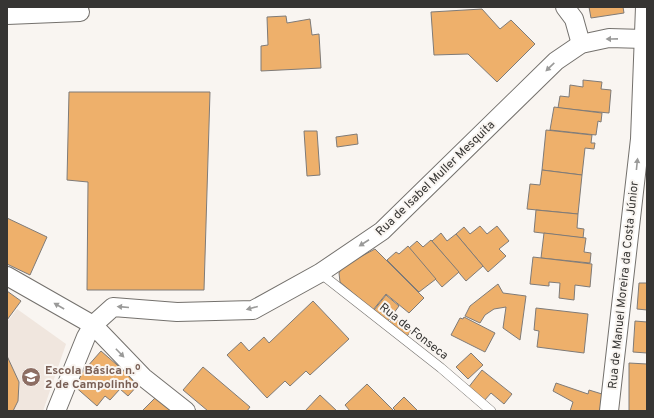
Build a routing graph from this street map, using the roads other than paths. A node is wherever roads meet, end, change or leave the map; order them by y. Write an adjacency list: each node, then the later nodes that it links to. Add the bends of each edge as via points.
1 (565, 7): 6 (street, via 574,20)
2 (645, 7): 5 (street, Rua de Manuel Moreira da Costa Júnior)
3 (80, 12): 4 (street)
4 (7, 15)
5 (644, 40): 6 (street, one-way to 6, via 608,38); 13 (street, Rua de Manuel Moreira da Costa Júnior, one-way to 5, via 640,139)
6 (581, 44): 7 (street, Rua de Isabel Muller Mesquita, one-way to 7, via 556,61 382,231)
7 (320, 273): 9 (street, Rua de Isabel Muller Mesquita, one-way to 9, via 253,310 177,312 113,307); 12 (lane, Rua de Fonseca, via 441,368)
8 (7, 276): 9 (street, one-way to 8)
9 (93, 325): 10 (street, Rua de Isabel Muller Mesquita, via 72,368); 11 (street, one-way to 11, via 143,377)
10 (56, 411)
11 (186, 411)
12 (490, 411)
13 (609, 411)

